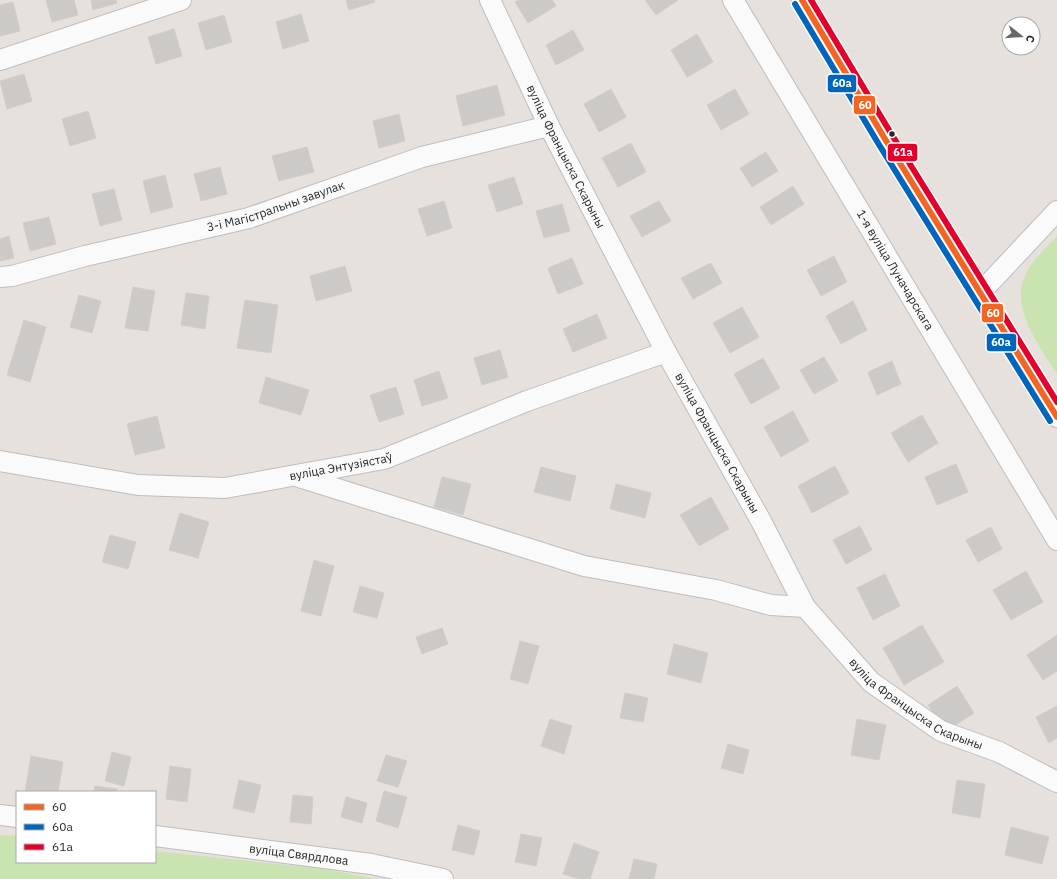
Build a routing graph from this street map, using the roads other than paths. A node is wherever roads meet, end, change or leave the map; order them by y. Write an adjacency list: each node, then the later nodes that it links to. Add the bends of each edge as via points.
1 (181, 0): 5 (street)
2 (490, 0): 6 (street, вуліца Францыска Скарыны)
3 (733, 0): 14 (street, 1-я вуліца Луначарскага)
4 (802, 0): 9 (street)
5 (0, 60)
6 (549, 126): 8 (street, 3-і Магістральны завулак, via 422,158 248,218); 10 (street, вуліца Францыска Скарыны)
7 (1057, 211): 9 (street)
8 (0, 277)
9 (981, 292): 11 (street)
10 (666, 352): 13 (street, вуліца Энтузіястаў, via 527,401 384,459); 15 (street, вуліца Францыска Скарыны, via 761,521)
11 (1057, 417)
12 (0, 461): 13 (street, вуліца Энтузіястаў, via 138,485 225,488)
13 (296, 476): 15 (street, via 584,566 716,590 771,606)
14 (1057, 540)
15 (805, 607): 16 (street, вуліца Францыска Скарыны, via 871,682 941,731 999,752)
16 (1057, 782)
17 (0, 815): 18 (street)
18 (16, 818)
19 (156, 836): 20 (street, вуліца Свярдлова, via 371,864)
20 (442, 879)

